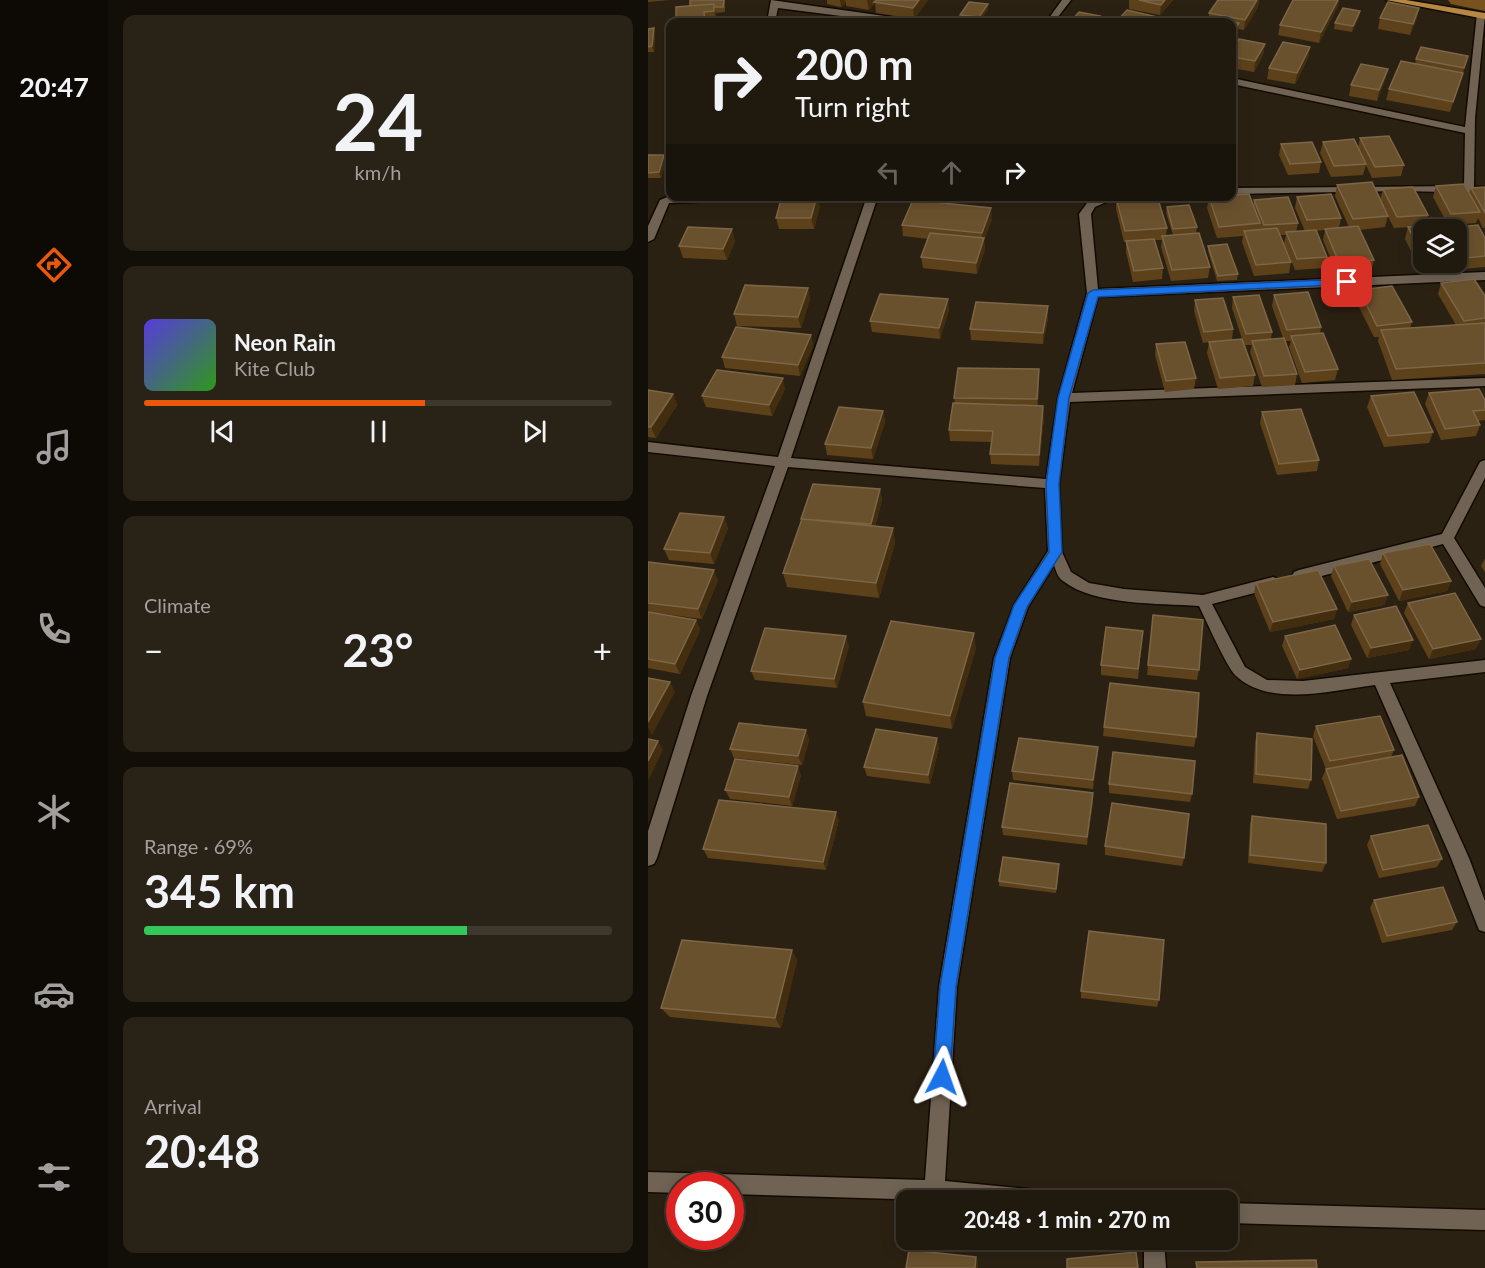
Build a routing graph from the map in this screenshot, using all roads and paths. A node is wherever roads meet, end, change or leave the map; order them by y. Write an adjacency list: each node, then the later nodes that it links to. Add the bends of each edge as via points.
1 (1067, 0): 7 (street)
2 (1390, 0): 4 (main road)
3 (774, 2): 5 (street); 6 (street)
4 (1482, 16): 9 (street)
5 (772, 18)
6 (880, 18)
7 (1053, 18)
8 (1236, 82): 9 (street)
9 (1470, 131): 10 (street)
10 (1469, 190): 11 (street); 12 (street)
11 (1485, 190)
12 (1236, 191)
13 (648, 200): 14 (street)
14 (665, 200): 17 (street)
15 (871, 201): 23 (street)
16 (1102, 201): 19 (street, via 1091,205 1085,214)
17 (648, 239)
18 (1485, 276): 19 (street)
19 (1093, 293): 21 (street)
20 (1485, 382): 21 (street)
21 (1064, 398): 25 (street)
22 (648, 447): 23 (street)
23 (783, 462): 25 (street); 32 (street, via 699,696)
24 (1485, 466): 26 (street)
25 (1052, 484): 27 (street)
26 (1447, 538): 28 (street); 29 (street)
27 (1055, 552): 28 (street, via 1066,576 1086,588 1124,596); 35 (street, via 1021,605 1002,658 948,987)
28 (1203, 601): 31 (street, via 1240,671 1265,686 1303,687)
29 (1485, 601)
30 (1485, 666): 31 (street)
31 (1380, 678): 33 (street)
32 (648, 858)
33 (1485, 924)
34 (648, 1182): 35 (street)
35 (934, 1190)
36 (1238, 1213): 37 (street)
37 (1485, 1220)
38 (1154, 1250): 39 (street)
39 (1155, 1268)

